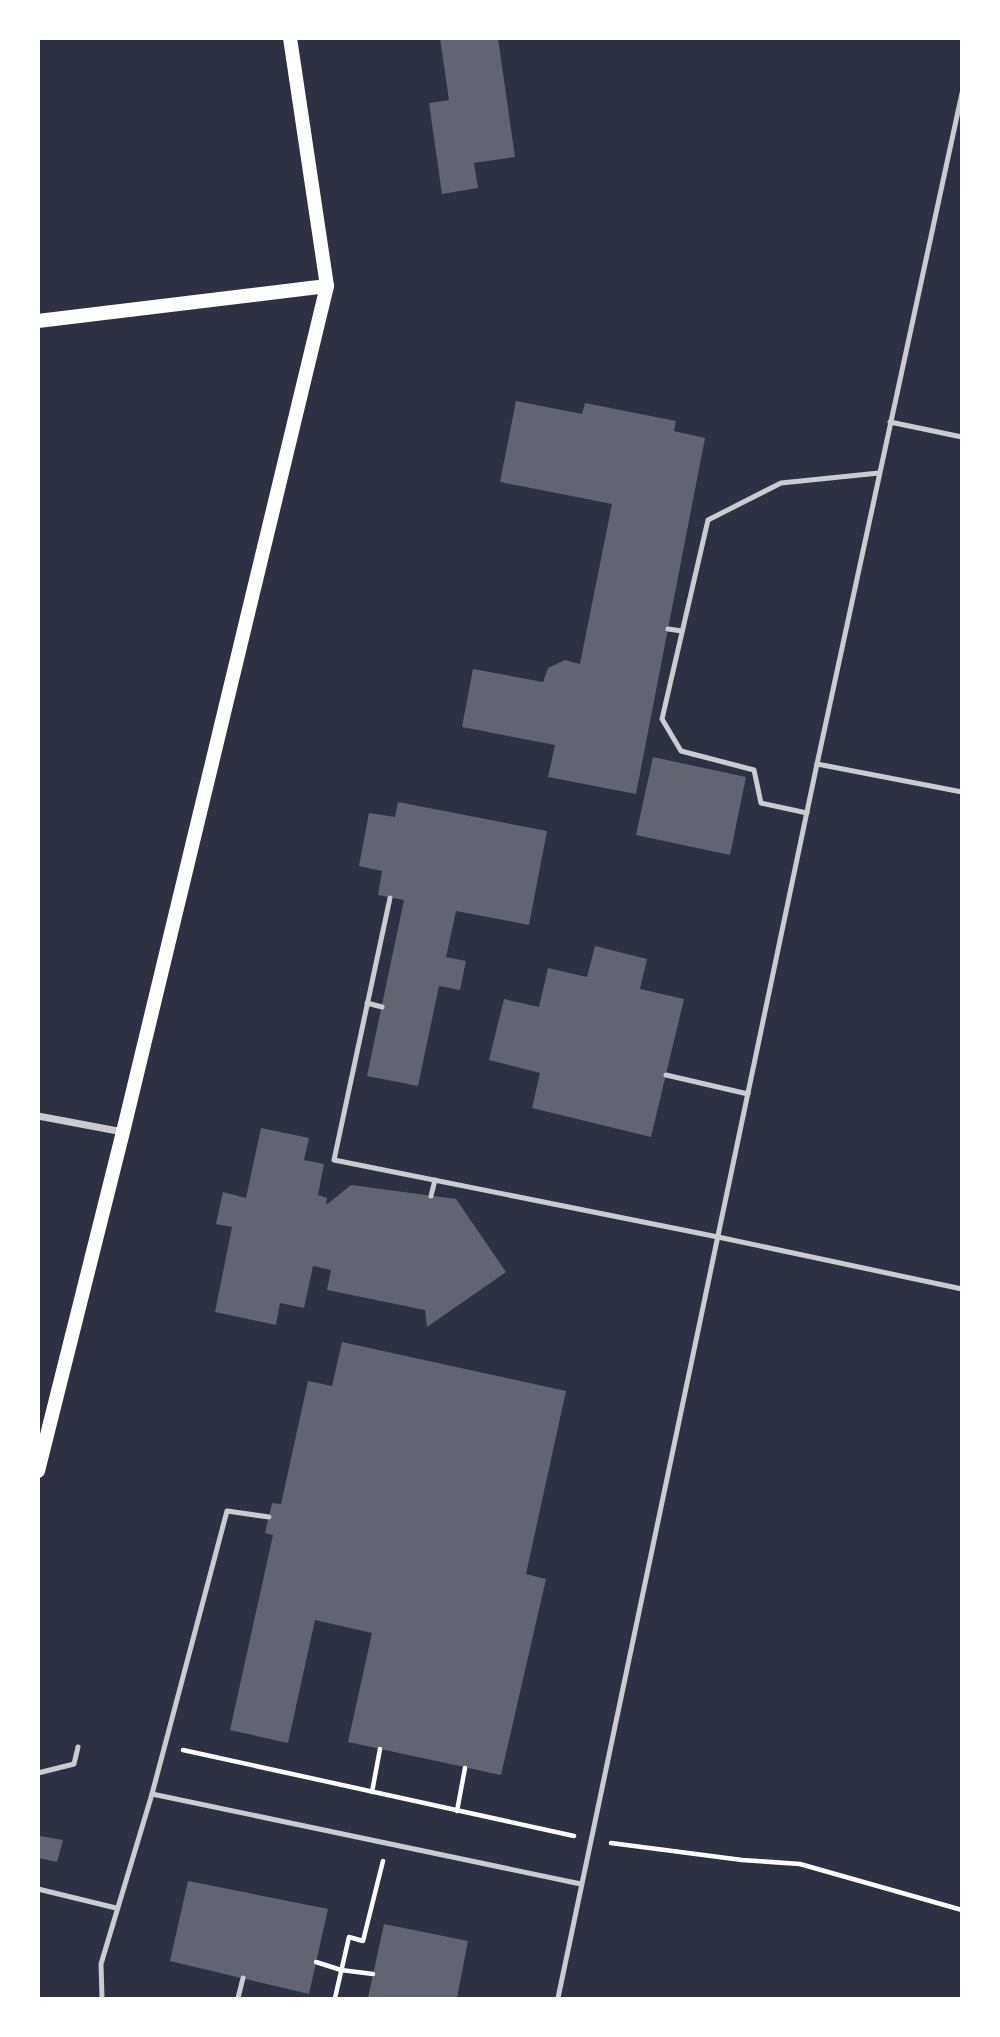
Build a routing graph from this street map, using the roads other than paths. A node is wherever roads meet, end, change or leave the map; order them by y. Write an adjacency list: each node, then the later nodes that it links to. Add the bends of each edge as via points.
1 (290, 38): 3 (main road)
2 (961, 93): 5 (lane)
3 (327, 286): 4 (main road); 21 (main road)
4 (38, 321)
5 (890, 422): 6 (lane); 7 (lane)
6 (961, 437)
7 (879, 473): 9 (lane, via 781,483 708,520); 11 (lane)
8 (668, 629): 9 (lane)
9 (682, 631): 10 (lane, via 662,719 681,751)
10 (705, 757): 12 (lane); 14 (lane, via 754,770 761,803)
11 (817, 764): 13 (lane); 14 (lane)
12 (704, 768)
13 (961, 792)
14 (807, 813): 19 (lane)
15 (390, 898): 16 (lane)
16 (367, 1003): 17 (lane); 22 (lane, via 334,1160)
17 (382, 1007)
18 (666, 1075): 19 (lane)
19 (748, 1094): 24 (lane)
20 (38, 1116): 21 (street)
21 (123, 1132): 26 (main road)
22 (435, 1180): 23 (lane); 24 (lane)
23 (431, 1196)
24 (718, 1237): 25 (lane); 31 (lane)
25 (961, 1289)
26 (38, 1471)
27 (269, 1517): 30 (lane, via 227,1511)
28 (78, 1747): 29 (lane, via 74,1764)
29 (38, 1773)
30 (152, 1794): 31 (lane); 33 (lane)
31 (582, 1884): 37 (lane)
32 (38, 1889): 33 (lane)
33 (116, 1908): 35 (lane, via 101,1964)
34 (243, 1978): 36 (lane)
35 (102, 1998)
36 (238, 1998)
37 (558, 1998)

